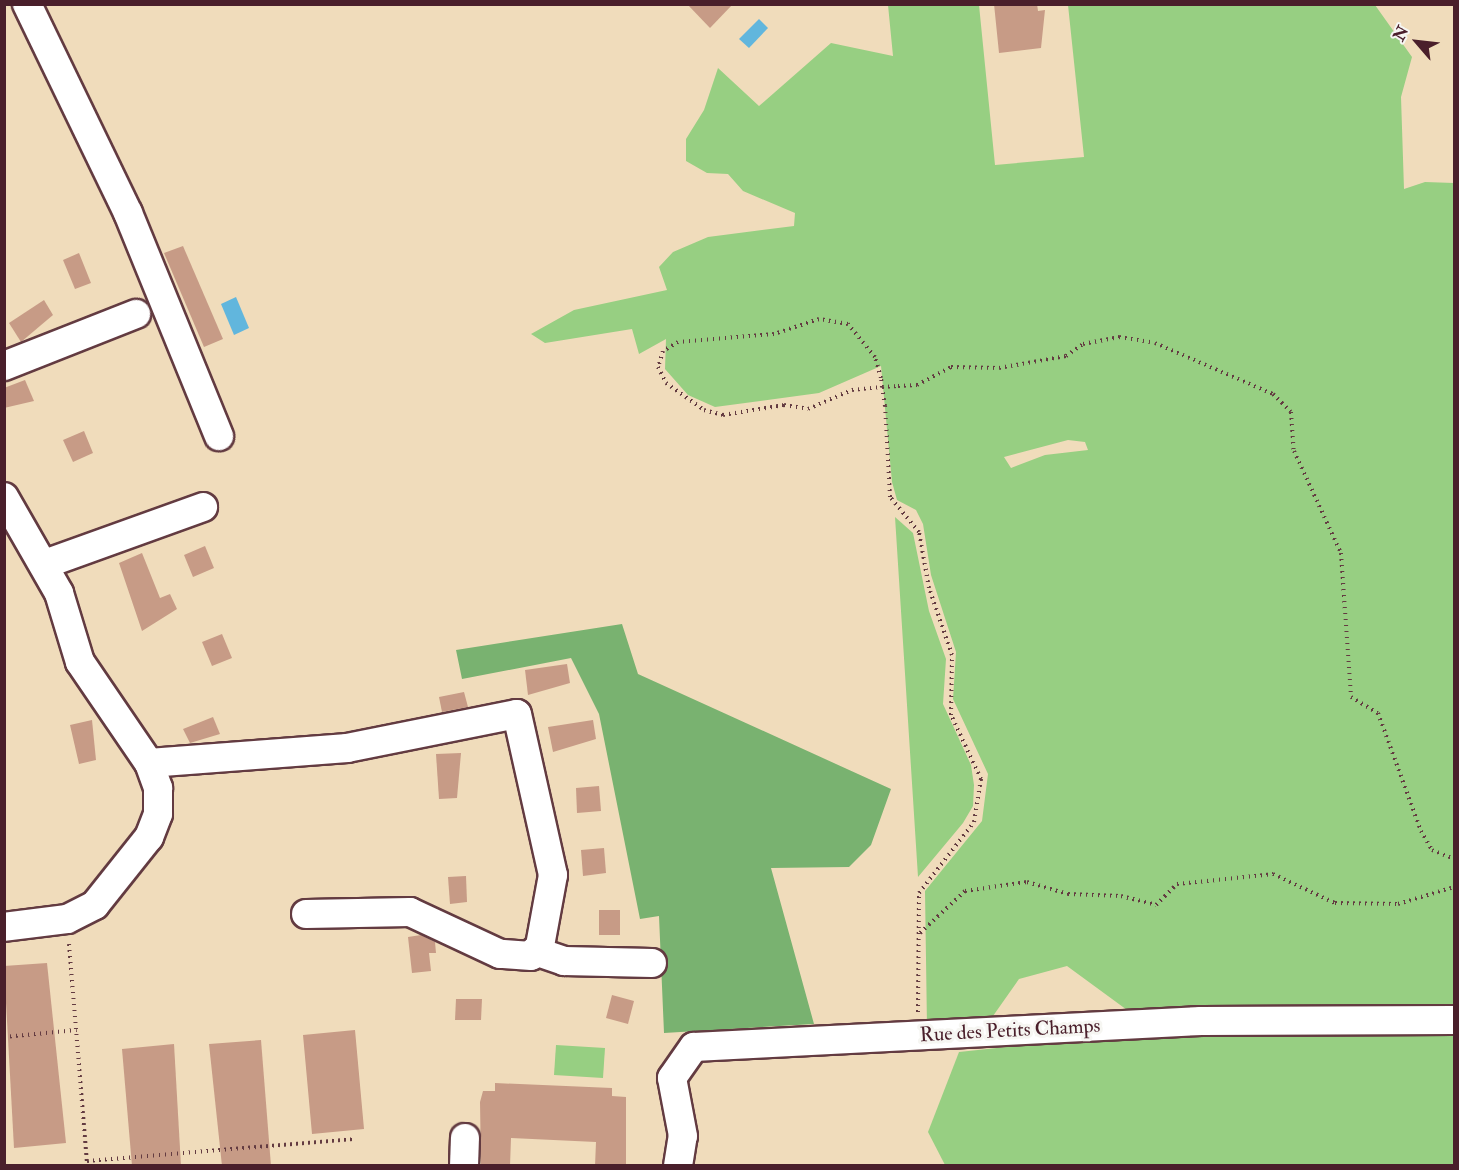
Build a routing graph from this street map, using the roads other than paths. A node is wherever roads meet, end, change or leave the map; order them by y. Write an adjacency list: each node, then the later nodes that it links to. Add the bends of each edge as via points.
1 (27, 4): 4 (street, via 128,213)
2 (136, 314): 3 (street)
3 (4, 366)
4 (219, 436)
5 (4, 497): 7 (street)
6 (203, 507): 7 (street)
7 (45, 564): 8 (street, via 80,662)
8 (148, 763): 10 (street, via 158,788 158,814 149,837 95,905 67,919); 11 (street, via 346,748 517,714 553,875)
9 (306, 914): 11 (street, via 410,912 500,954 531,956)
10 (4, 927)
11 (535, 951): 12 (street, via 564,961)
12 (652, 963)
13 (1455, 1020): 14 (street, Rue des Petits Champs, via 1278,1025 1201,1021 694,1047 672,1078 683,1136)
14 (678, 1166)

